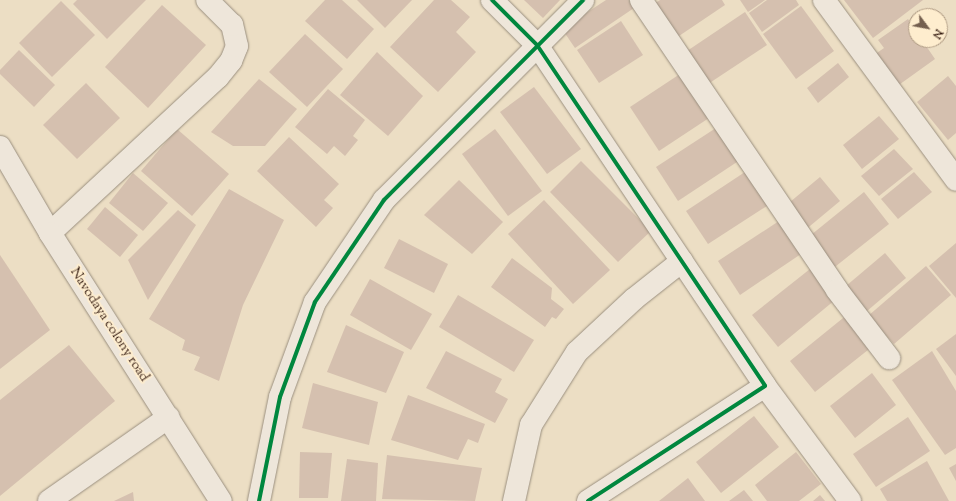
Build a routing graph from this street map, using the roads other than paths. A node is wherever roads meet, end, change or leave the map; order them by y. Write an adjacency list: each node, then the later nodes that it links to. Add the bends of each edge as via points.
1 (207, 0): 9 (street, via 232,25 237,46 231,61 218,77)
2 (492, 0): 6 (street)
3 (583, 0): 6 (street)
4 (641, 0): 11 (street, via 837,290)
5 (824, 0): 8 (street)
6 (537, 45): 10 (street); 16 (street, via 384,200 316,302 280,397)
7 (0, 147): 9 (street, Navodaya colony road)
8 (954, 172)
9 (50, 233): 13 (street, Navodaya colony road)
10 (682, 261): 12 (street); 17 (street, via 634,299 577,352 532,425)
11 (889, 358)
12 (765, 386): 18 (street); 19 (street)
13 (169, 418): 14 (street); 15 (street, Navodaya colony road)
14 (49, 501)
15 (221, 501)
16 (259, 501)
17 (514, 501)
18 (588, 501)
19 (850, 501)

